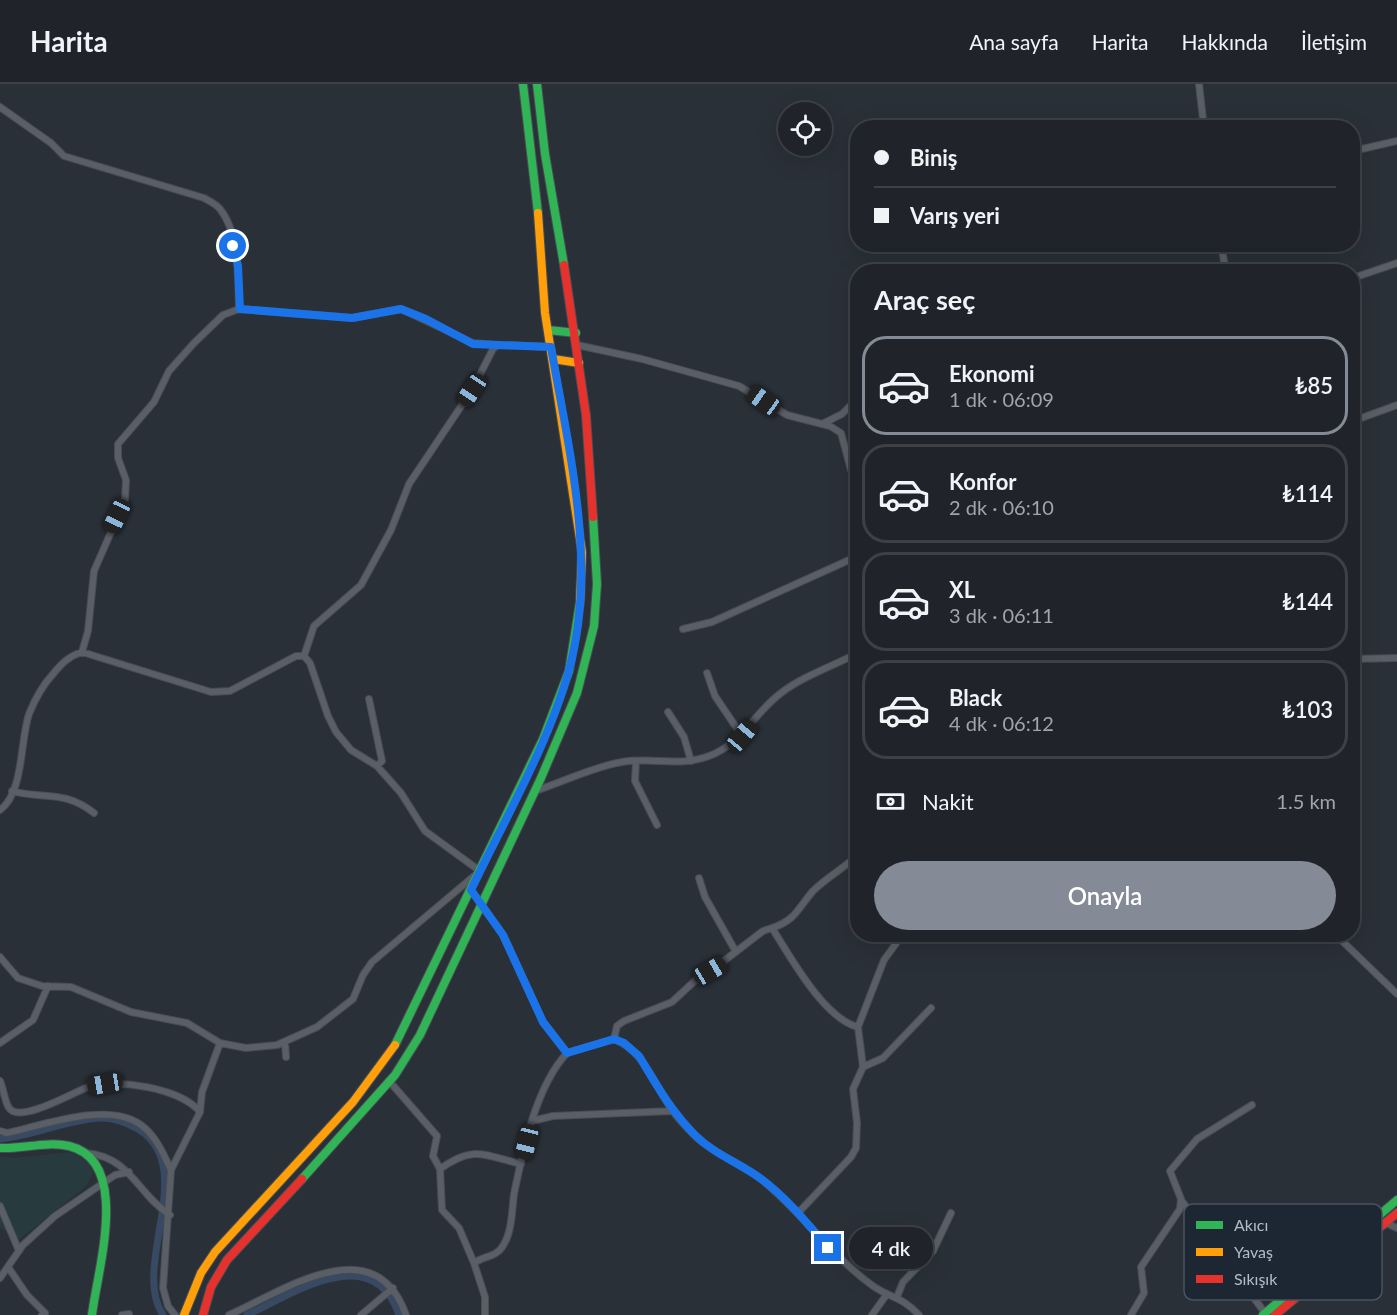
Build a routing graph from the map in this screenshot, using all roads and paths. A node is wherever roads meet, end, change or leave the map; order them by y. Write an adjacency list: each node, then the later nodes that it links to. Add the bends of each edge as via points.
1 (523, 84): 11 (main road, via 536,176)
2 (537, 84): 12 (main road)
3 (1199, 84): 5 (street)
4 (0, 107): 10 (street, via 64,156 204,198 219,208 229,226 238,266)
5 (1203, 120)
6 (1397, 141): 7 (street)
7 (1360, 149)
8 (1397, 263): 9 (street)
9 (1360, 276)
10 (240, 309): 13 (street, via 352,318 401,309 473,344); 25 (street, via 223,315 194,343 169,371 149,409 118,444 117,458 126,480 124,500 94,571)
11 (548, 330): 12 (main road); 15 (main road)
12 (576, 333): 14 (main road)
13 (498, 345): 15 (street); 26 (street, via 409,484 391,530 361,585 314,626)
14 (578, 345): 17 (main road); 21 (street, via 739,386 787,415)
15 (551, 347): 16 (main road)
16 (553, 359): 17 (main road); 43 (main road, via 582,552 580,611 569,671 551,720)
17 (579, 363): 38 (main road, via 594,509 594,626 577,693)
18 (1397, 405): 20 (street)
19 (850, 406): 21 (street)
20 (1360, 418)
21 (823, 423): 22 (street, via 841,433)
22 (850, 466)
23 (850, 560): 24 (street, via 712,622)
24 (683, 629)
25 (82, 652): 26 (street, via 210,692 231,691 296,656); 37 (street, via 69,656 42,686 29,715 20,770)
26 (304, 656): 36 (street, via 336,732 351,750)
27 (850, 657): 33 (street, via 779,694)
28 (1397, 658): 29 (street)
29 (1360, 659)
30 (707, 673): 33 (street, via 715,696)
31 (369, 699): 36 (street, via 382,761)
32 (668, 712): 34 (street, via 684,737)
33 (742, 736): 34 (street, via 709,756)
34 (691, 760): 35 (street)
35 (636, 761): 38 (street, via 609,765); 41 (street, via 634,781)
36 (376, 766): 43 (street, via 401,793 426,831)
37 (12, 791): 39 (street); 40 (street, via 53,794)
38 (535, 791): 46 (main road)
39 (0, 810)
40 (94, 813)
41 (657, 825)
42 (850, 861): 47 (street, via 813,891 786,923)
43 (480, 871): 45 (main road); 57 (street, via 372,962 353,999 317,1027)
44 (699, 878): 50 (street, via 705,897)
45 (471, 890): 46 (street); 101 (main road, via 397,1042 378,1072 215,1252 201,1273)
46 (481, 903): 60 (street, via 503,935 543,1022); 64 (main road, via 420,1035)
47 (772, 928): 50 (street); 55 (street, via 830,1009 847,1024)
48 (897, 942): 55 (street, via 884,960)
49 (1343, 942): 53 (street)
50 (736, 952): 56 (street, via 699,977 672,1002 624,1021 617,1026)
51 (0, 957): 52 (street, via 18,978)
52 (48, 986): 58 (street, via 33,1020); 59 (street, via 71,987 131,1012 187,1023)
53 (1397, 994)
54 (930, 1008): 62 (street, via 883,1058)
55 (858, 1027): 62 (street)
56 (614, 1039): 60 (street); 66 (street, via 639,1056)
57 (285, 1042): 59 (street, via 246,1048); 61 (street)
58 (0, 1043)
59 (220, 1043): 67 (street, via 205,1083)
60 (567, 1053): 68 (street, via 556,1065)
61 (286, 1057)
62 (864, 1067): 81 (street, via 853,1089 856,1148 846,1164)
63 (0, 1081): 67 (street, via 8,1108 13,1112 25,1113 105,1084 171,1093)
64 (390, 1082): 73 (street, via 437,1136 433,1156); 102 (main road, via 227,1260 211,1287)
65 (1252, 1106): 77 (street, via 1197,1139 1170,1171)
66 (672, 1111): 68 (street, via 553,1116); 81 (street, via 697,1137 760,1178)
67 (200, 1112): 74 (street)
68 (532, 1121): 72 (street)
69 (0, 1131): 74 (street, via 7,1133 101,1113 128,1117 159,1143)
70 (0, 1148): 71 (main road, via 69,1146)
71 (86, 1152): 75 (street, via 100,1154); 76 (main road)
72 (521, 1164): 73 (street, via 480,1152 463,1155); 88 (street, via 505,1243 496,1255)
73 (440, 1169): 88 (street, via 442,1210 459,1228)
74 (171, 1170): 84 (street)
75 (129, 1172): 76 (street, via 116,1175); 84 (street, via 156,1207)
76 (105, 1184): 87 (street, via 55,1216); 99 (main road, via 104,1250)
77 (1181, 1199): 79 (street); 109 (street, via 1180,1209 1141,1267 1144,1293)
78 (1397, 1200): 85 (main road)
79 (1185, 1204)
80 (0, 1206): 87 (street)
81 (798, 1213): 92 (street, via 828,1248)
82 (951, 1213): 93 (street, via 933,1251 903,1282)
83 (1397, 1213): 85 (main road)
84 (170, 1215): 100 (street, via 163,1288)
85 (1382, 1217): 86 (street)
86 (1397, 1228)
87 (19, 1251): 89 (street)
88 (474, 1263): 106 (street)
89 (8, 1267): 90 (street); 98 (street, via 27,1295 45,1312)
90 (0, 1278)
91 (389, 1291): 103 (street, via 376,1274 356,1268 333,1269); 104 (street); 105 (street)
92 (887, 1294): 93 (street); 107 (street)
93 (897, 1298): 108 (street, via 905,1300)
94 (1254, 1300): 97 (street)
95 (1281, 1300): 97 (main road)
96 (1291, 1300): 110 (main road)
97 (1264, 1314)
98 (42, 1315)
99 (92, 1315)
100 (175, 1315)
101 (184, 1315)
102 (203, 1315)
103 (229, 1315)
104 (361, 1315)
105 (406, 1315)
106 (485, 1315)
107 (872, 1315)
108 (919, 1315)
109 (1131, 1315)
110 (1275, 1315)

